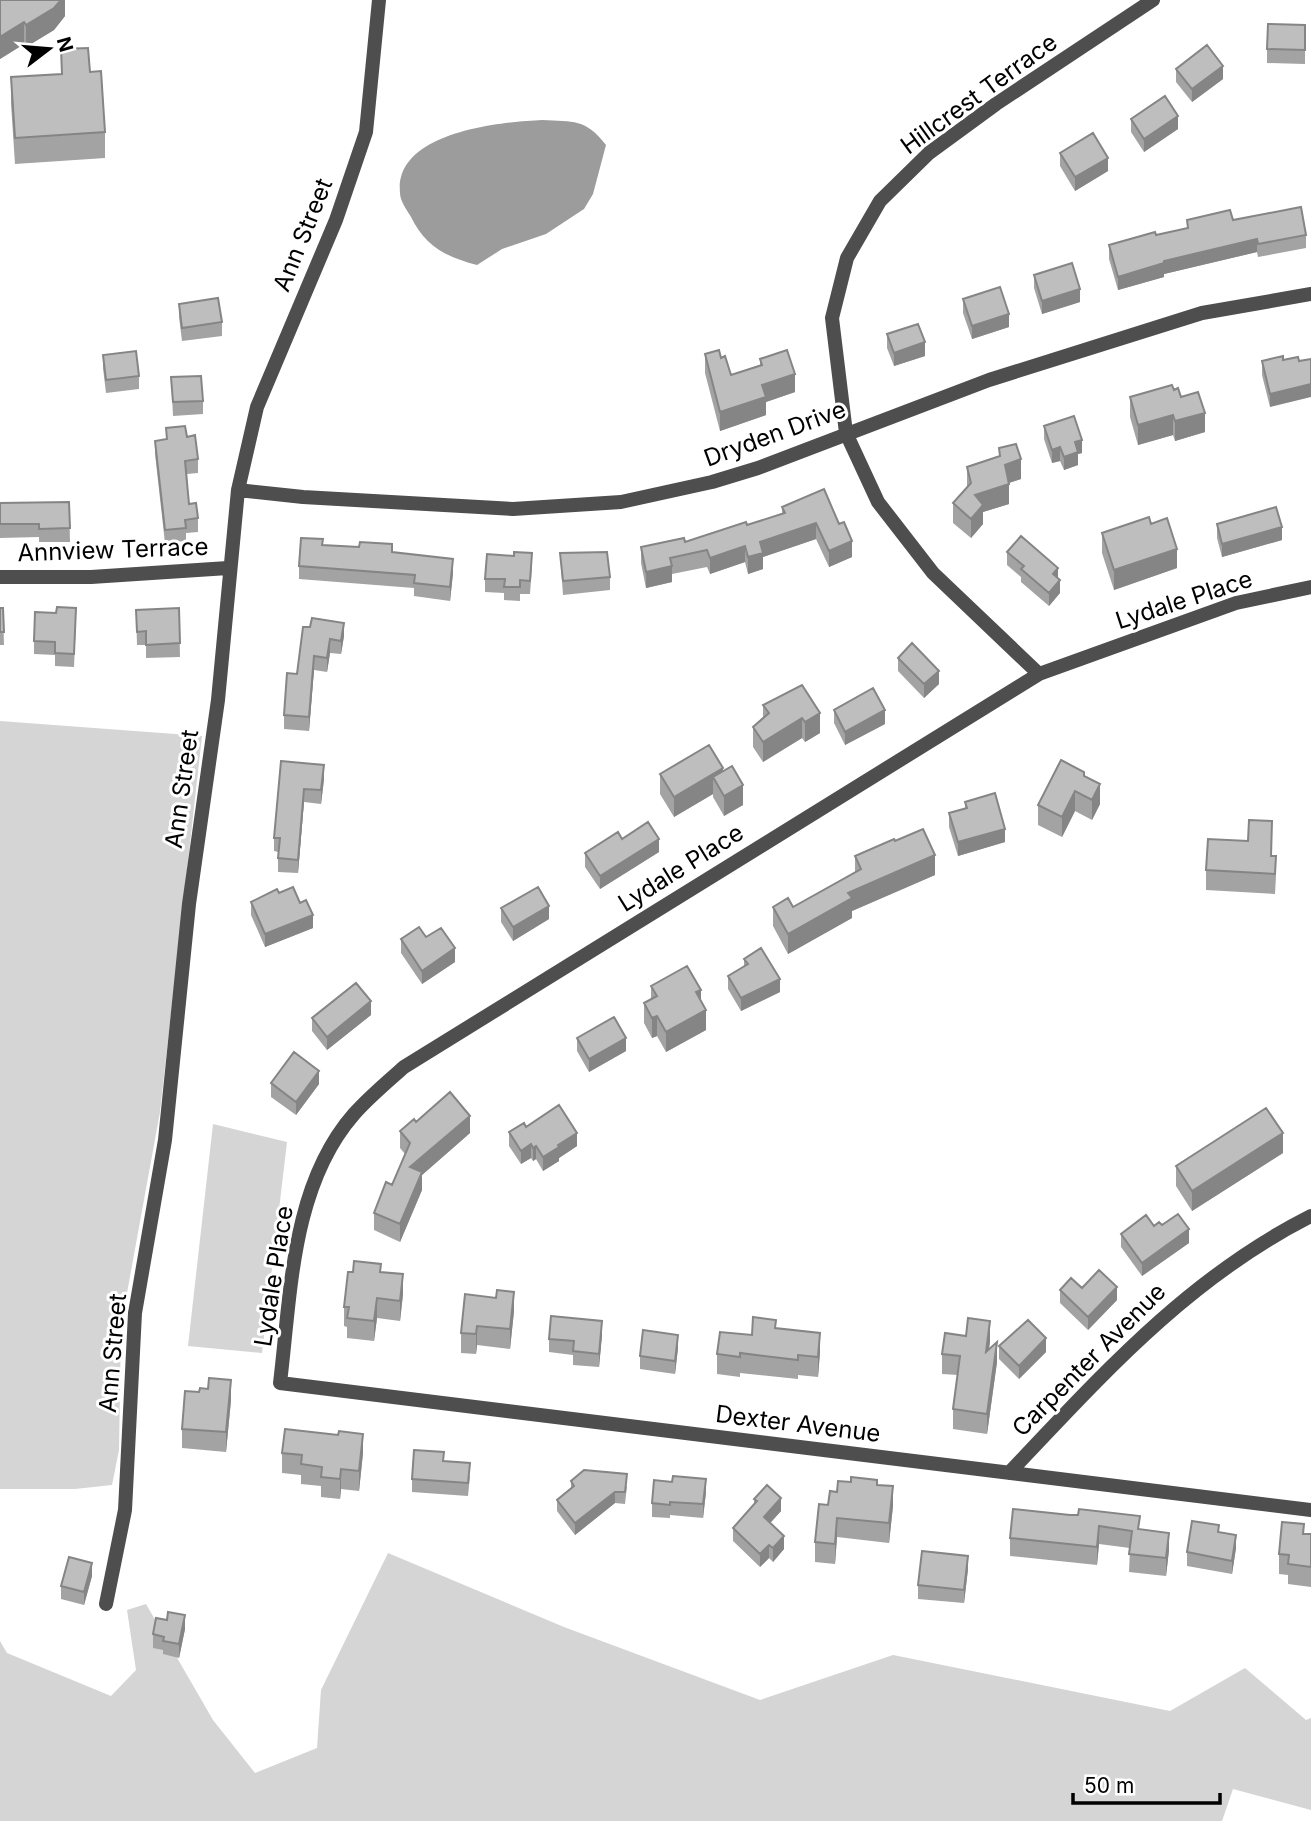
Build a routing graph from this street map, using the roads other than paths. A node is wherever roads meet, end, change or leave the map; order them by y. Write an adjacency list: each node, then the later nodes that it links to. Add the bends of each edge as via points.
1 (379, 0): 5 (street, Ann Street, via 366,132 336,220 257,407)
2 (1153, 0): 4 (street, Hillcrest Terrace, via 929,153 880,201 847,258 832,318)
3 (1311, 295): 4 (street, Dryden Drive, via 1202,313 989,380)
4 (846, 433): 5 (street, Dryden Drive, via 712,482 621,502 568,508 435,506); 9 (street, Hillcrest Terrace, via 878,502 933,573)
5 (238, 490): 6 (street, Ann Street)
6 (229, 568): 7 (street, Annview Terrace, via 91,577); 14 (street, Ann Street, via 218,699 189,904 165,1140 135,1313 125,1510)
7 (0, 577)
8 (1311, 587): 9 (street, Lydale Place, via 1236,603)
9 (1039, 674): 11 (street, Lydale Place, via 436,1045 377,1090 352,1116 332,1148 304,1216)
10 (1311, 1216): 12 (street, Carpenter Avenue, via 1280,1231 1174,1305)
11 (280, 1383): 12 (street, Dexter Avenue)
12 (1009, 1473): 13 (street, Dexter Avenue)
13 (1311, 1510)
14 (106, 1604)

